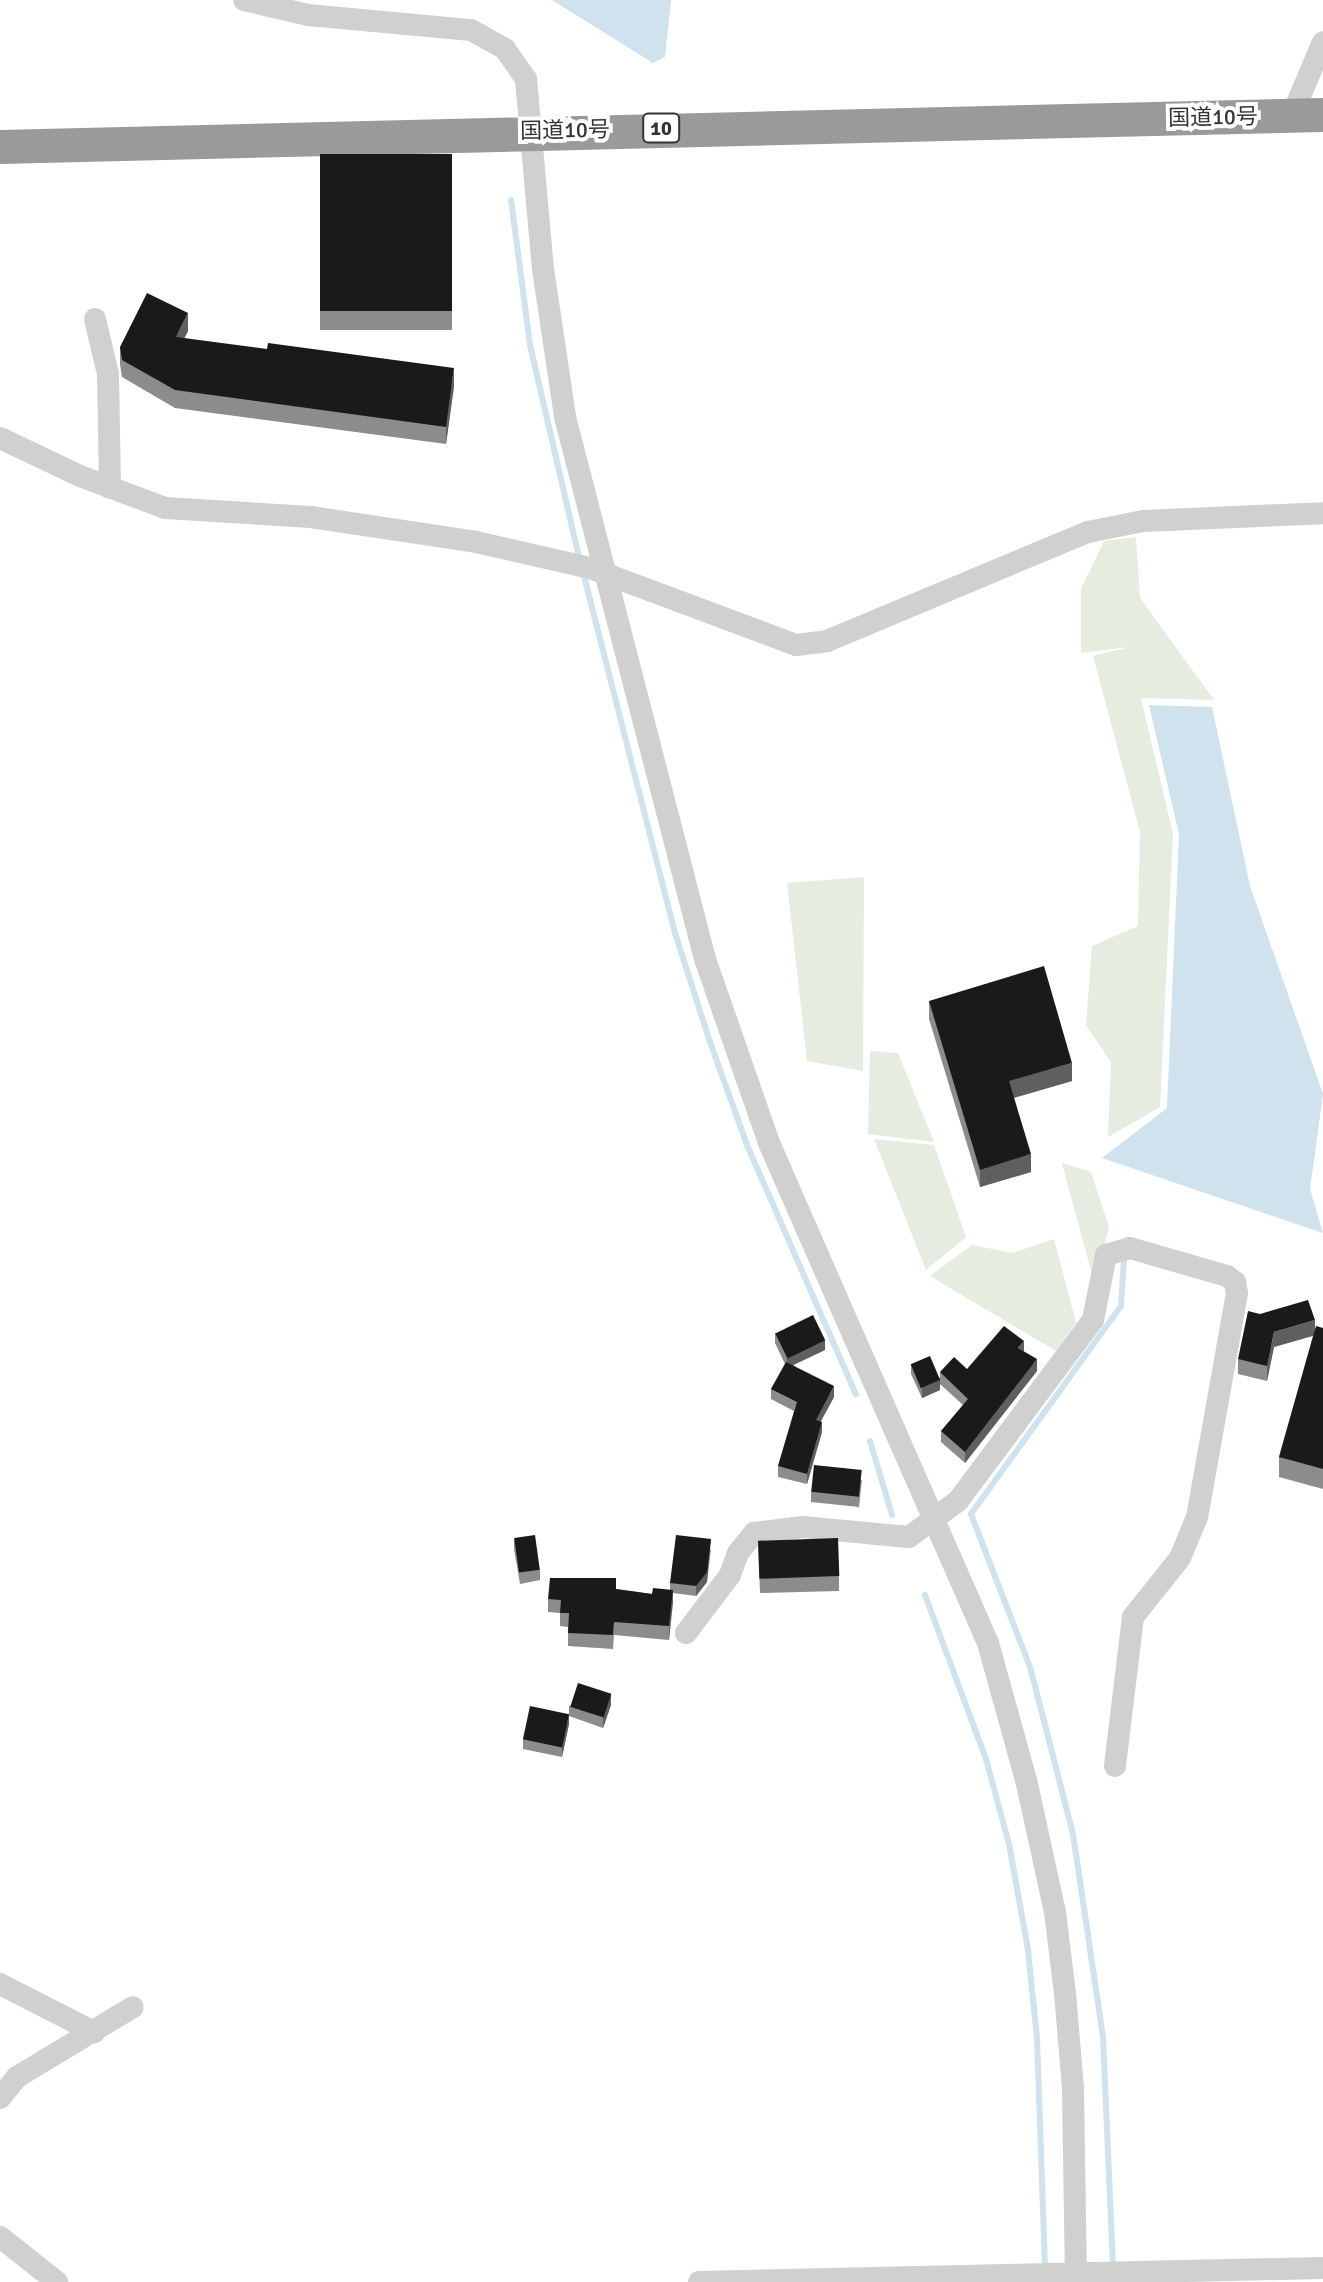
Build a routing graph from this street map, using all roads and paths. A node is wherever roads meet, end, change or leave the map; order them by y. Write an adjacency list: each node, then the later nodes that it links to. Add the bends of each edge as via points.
1 (244, 0): 2 (street)
2 (310, 7): 5 (street, via 484,35 521,68)
3 (1323, 42): 4 (street)
4 (1308, 115): 5 (highway, 国道10号 / 10)
5 (534, 131): 6 (highway, 国道10号 / 10); 11 (street, via 554,359)
6 (0, 147)
7 (95, 319): 9 (street, via 108,374)
8 (0, 438): 9 (street)
9 (110, 488): 11 (street, via 192,513 311,517 424,531)
10 (1323, 513): 11 (street, via 1143,521 1088,532 827,641 796,645)
11 (590, 569): 12 (street, via 720,1006 769,1143)
12 (935, 1520): 13 (street, via 909,1537 803,1527 754,1533); 14 (street, via 958,1501 1093,1320 1106,1255 1130,1248 1235,1282 1197,1517 1180,1558 1133,1617); 21 (street, via 988,1643 1050,1885 1073,2089)
13 (686, 1633)
14 (1115, 1766)
15 (0, 1984): 17 (street)
16 (133, 2007): 17 (street)
17 (94, 2032): 18 (street, via 17,2077)
18 (0, 2098)
19 (0, 2237): 22 (street)
20 (1323, 2268): 21 (street)
21 (1061, 2275): 23 (street)
22 (57, 2282)
23 (699, 2282)

